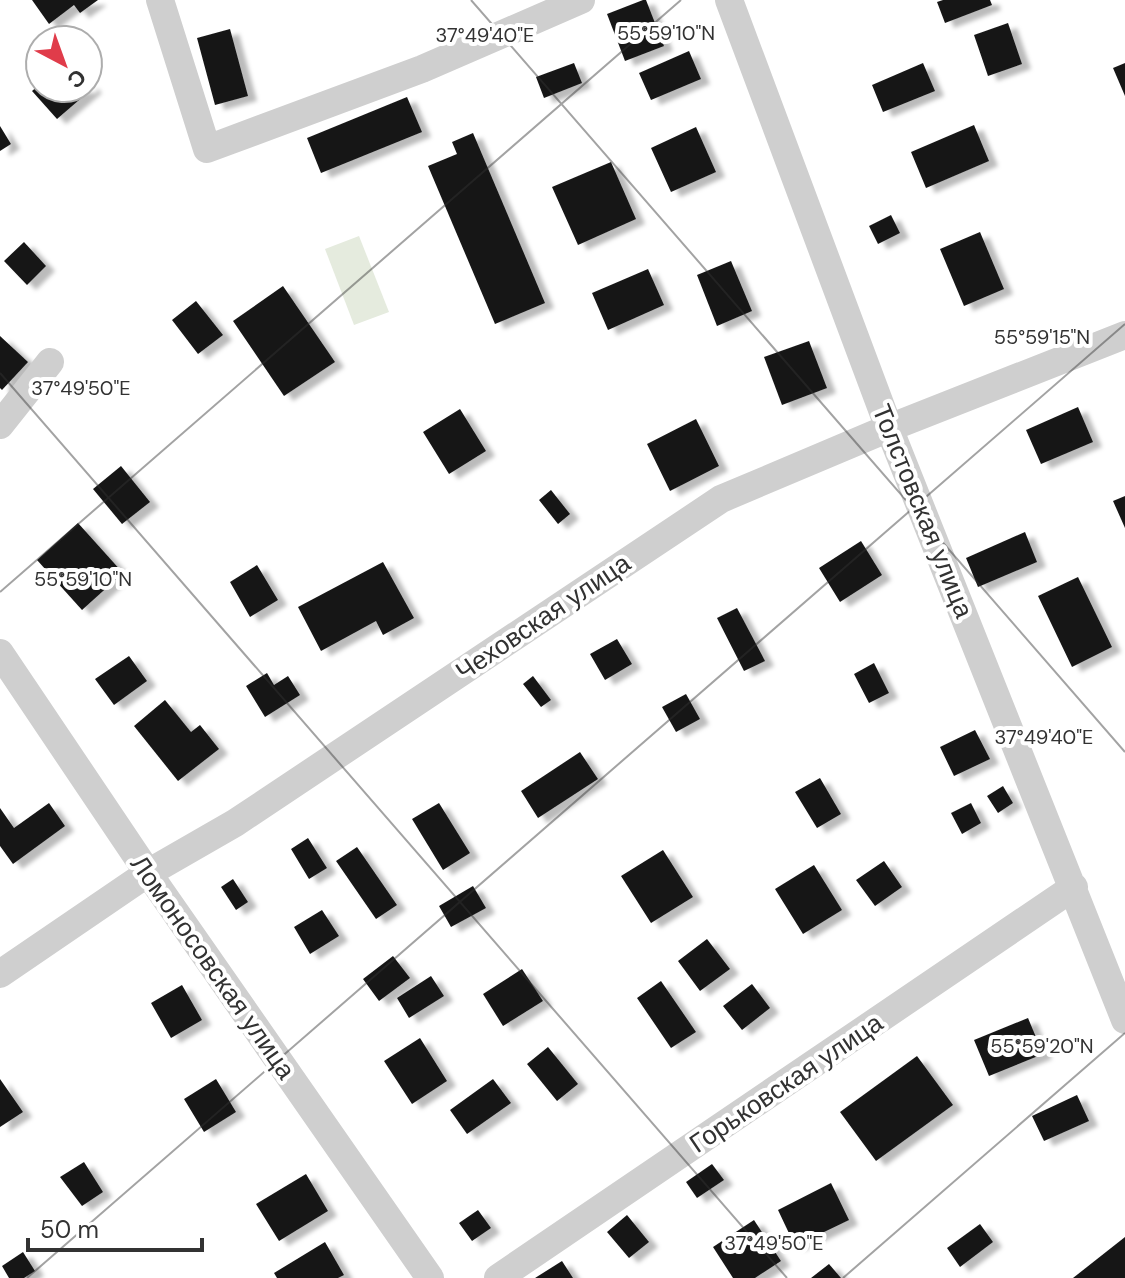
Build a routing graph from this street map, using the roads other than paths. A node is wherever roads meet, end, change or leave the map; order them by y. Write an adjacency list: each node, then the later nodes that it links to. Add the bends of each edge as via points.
1 (160, 0): 2 (street, via 207,149 433,64)
2 (581, 0)
3 (729, 0): 7 (street, Толстовская улица)
4 (1125, 335): 7 (street, Чеховская улица)
5 (50, 362): 6 (street)
6 (0, 425)
7 (889, 428): 9 (street, Чеховская улица, via 721,499 235,823); 10 (street, Толстовская улица)
8 (0, 653): 9 (street, Ломоносовская улица)
9 (148, 873): 11 (street, Чеховская улица); 13 (street, Ломоносовская улица)
10 (1074, 887): 12 (street, Толстовская улица); 14 (street, Горьковская улица)
11 (0, 974)
12 (1125, 1020)
13 (430, 1278)
14 (498, 1278)

